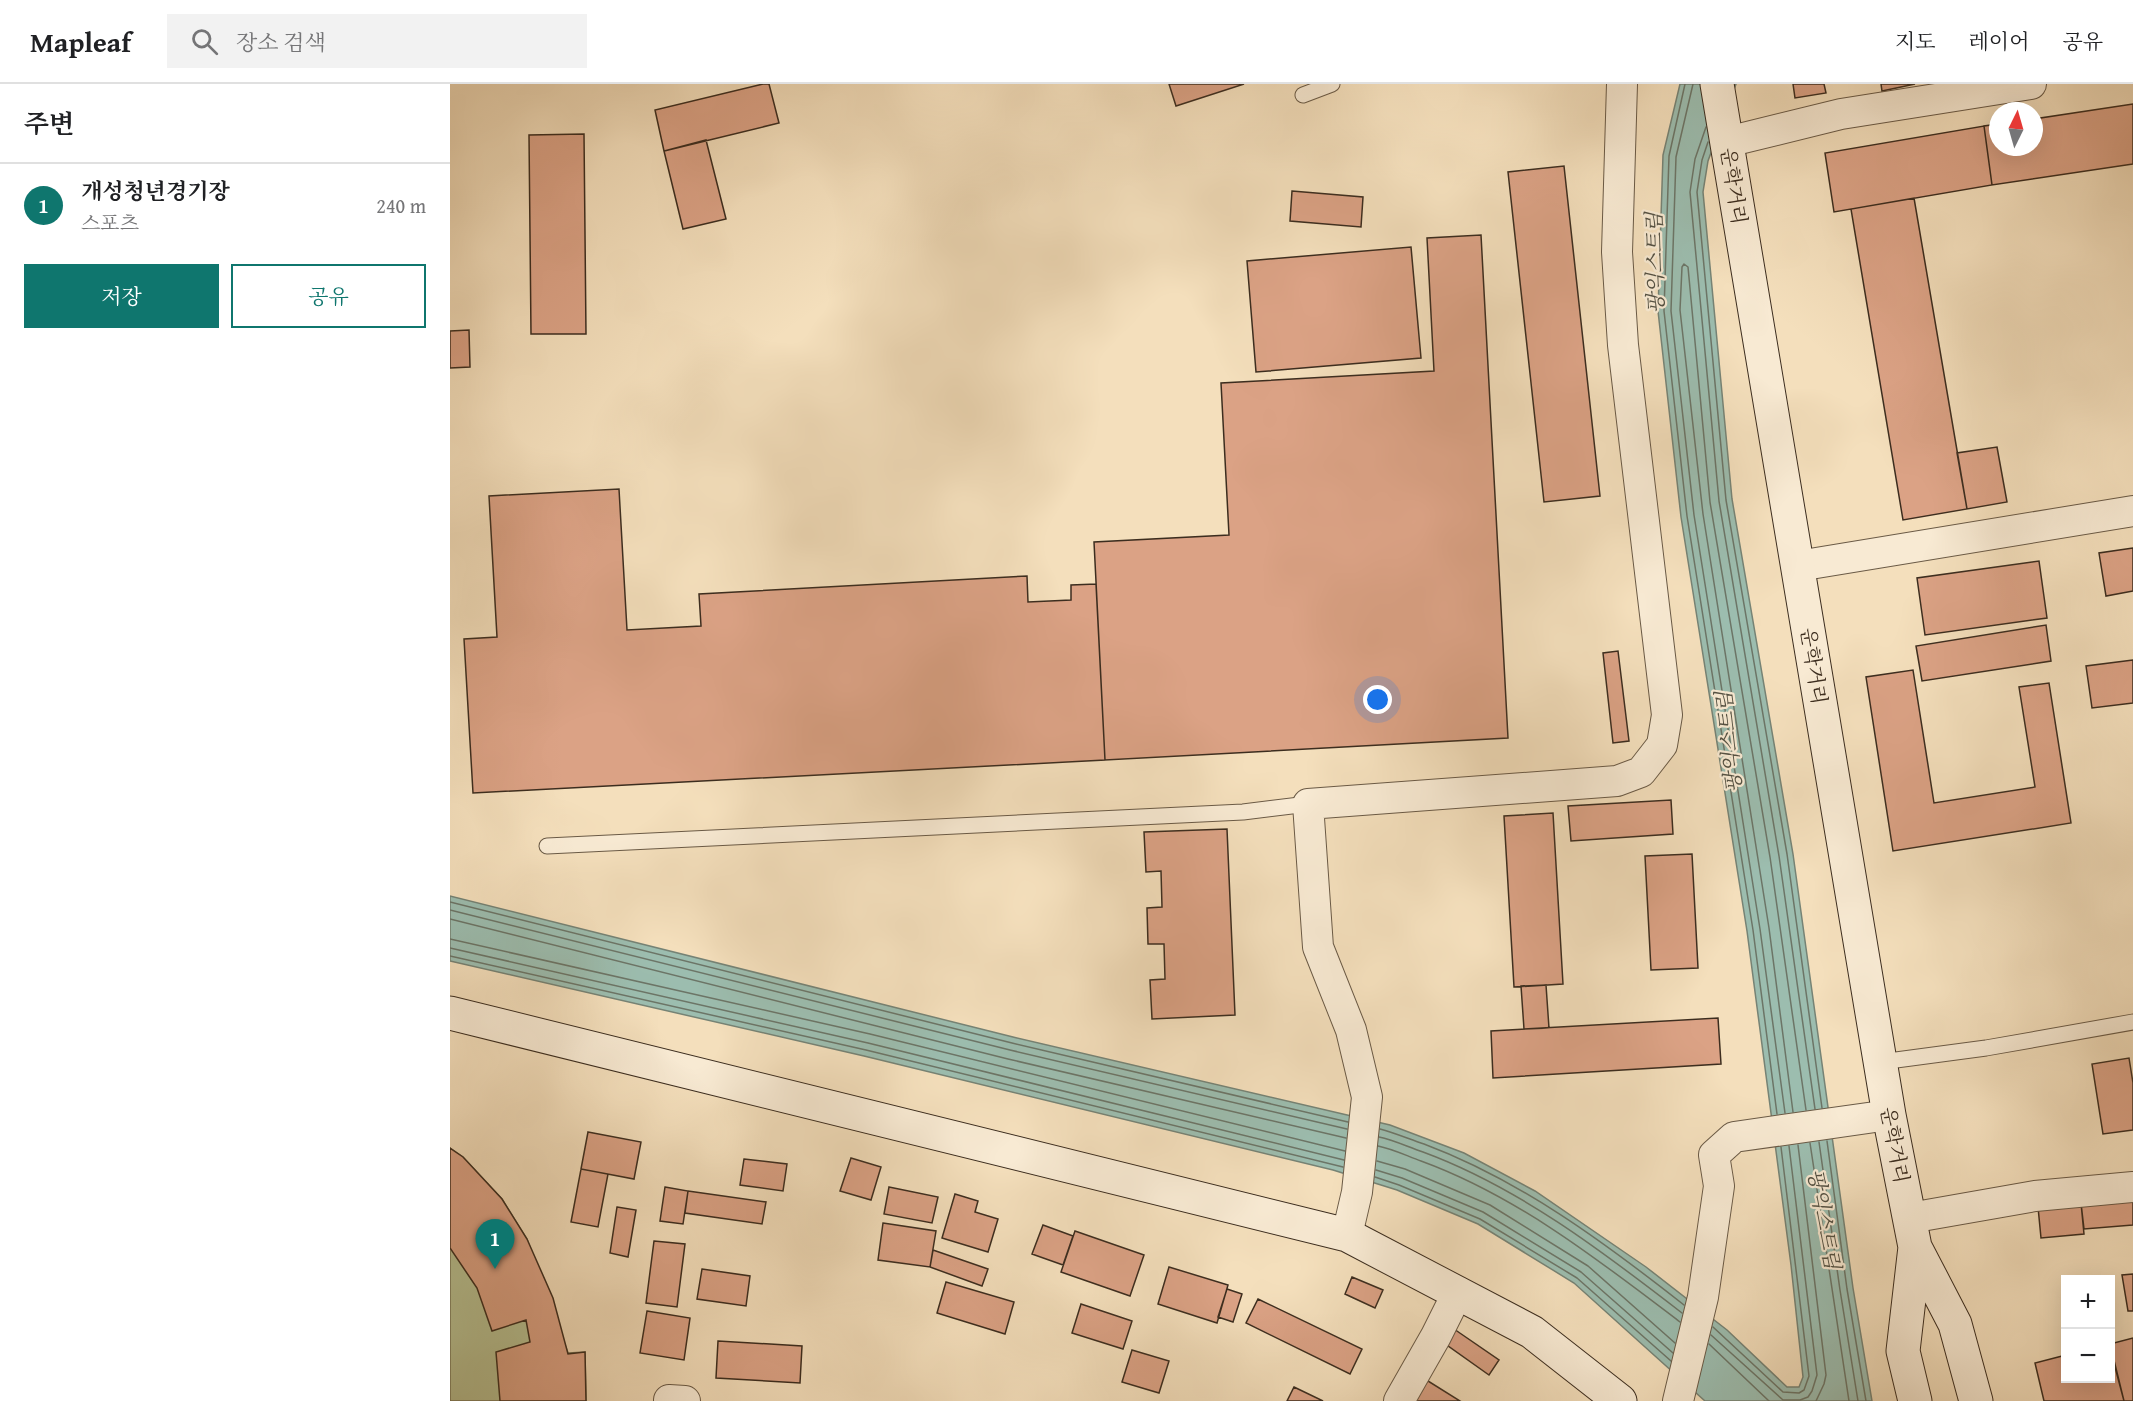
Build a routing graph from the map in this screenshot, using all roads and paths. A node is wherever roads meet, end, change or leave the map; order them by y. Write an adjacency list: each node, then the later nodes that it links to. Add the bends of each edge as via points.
1 (1332, 84): 5 (lane)
2 (1622, 84): 9 (street, via 1617,252 1623,345 1667,715 1662,745 1641,772 1617,781)
3 (1717, 84): 6 (main road, 운학거리)
4 (2031, 84): 6 (street)
5 (1303, 95)
6 (1726, 133): 8 (main road, 운학거리)
7 (2133, 511): 8 (street)
8 (1798, 566): 13 (main road, 운학거리)
9 (1308, 804): 10 (lane, via 1243,812); 17 (street, via 1317,946 1351,1030 1367,1097 1357,1192)
10 (547, 846)
11 (450, 1013): 17 (main road)
12 (2133, 1022): 13 (lane)
13 (1881, 1062): 14 (main road, 운학거리)
14 (1889, 1115): 16 (main road, 운학거리); 21 (street, via 1734,1137 1714,1155 1719,1186 1703,1297)
15 (2133, 1187): 16 (street, via 2035,1196)
16 (1912, 1232): 22 (main road, 운학거리, via 1903,1351); 23 (main road, 운학거리, via 1955,1324)
17 (1347, 1235): 18 (main road)
18 (1458, 1292): 19 (street); 20 (main road, via 1532,1332)
19 (1398, 1401)
20 (1620, 1401)
21 (1678, 1401)
22 (1915, 1401)
23 (1976, 1401)

